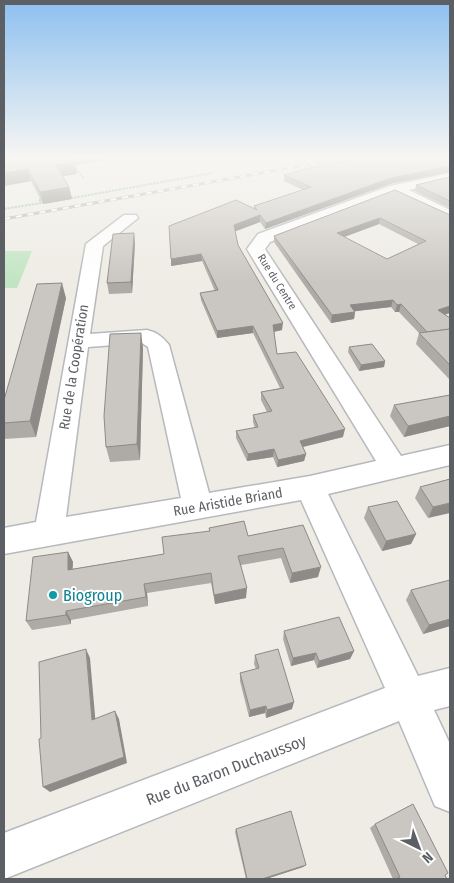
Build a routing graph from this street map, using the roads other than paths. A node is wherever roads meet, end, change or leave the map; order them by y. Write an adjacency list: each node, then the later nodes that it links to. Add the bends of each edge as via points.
1 (369, 199): 7 (street, Rue du Centre, via 264,238 256,249)
2 (416, 199): 3 (street)
3 (450, 216)
4 (130, 218): 5 (street, Rue de la Coopération, via 95,244)
5 (78, 340): 9 (street, via 148,336 158,345); 10 (street, Rue de la Coopération)
6 (450, 455): 7 (street, Rue Aristide Briand)
7 (394, 468): 8 (street, Rue Aristide Briand)
8 (310, 487): 9 (street, Rue Aristide Briand); 13 (street)
9 (198, 507): 10 (street, Rue Aristide Briand)
10 (48, 534): 11 (street, Rue Aristide Briand)
11 (4, 541)
12 (450, 687): 13 (street, Rue du Baron Duchaussoy)
13 (409, 698): 14 (street); 15 (street, Rue du Baron Duchaussoy)
14 (450, 791)
15 (4, 856)

